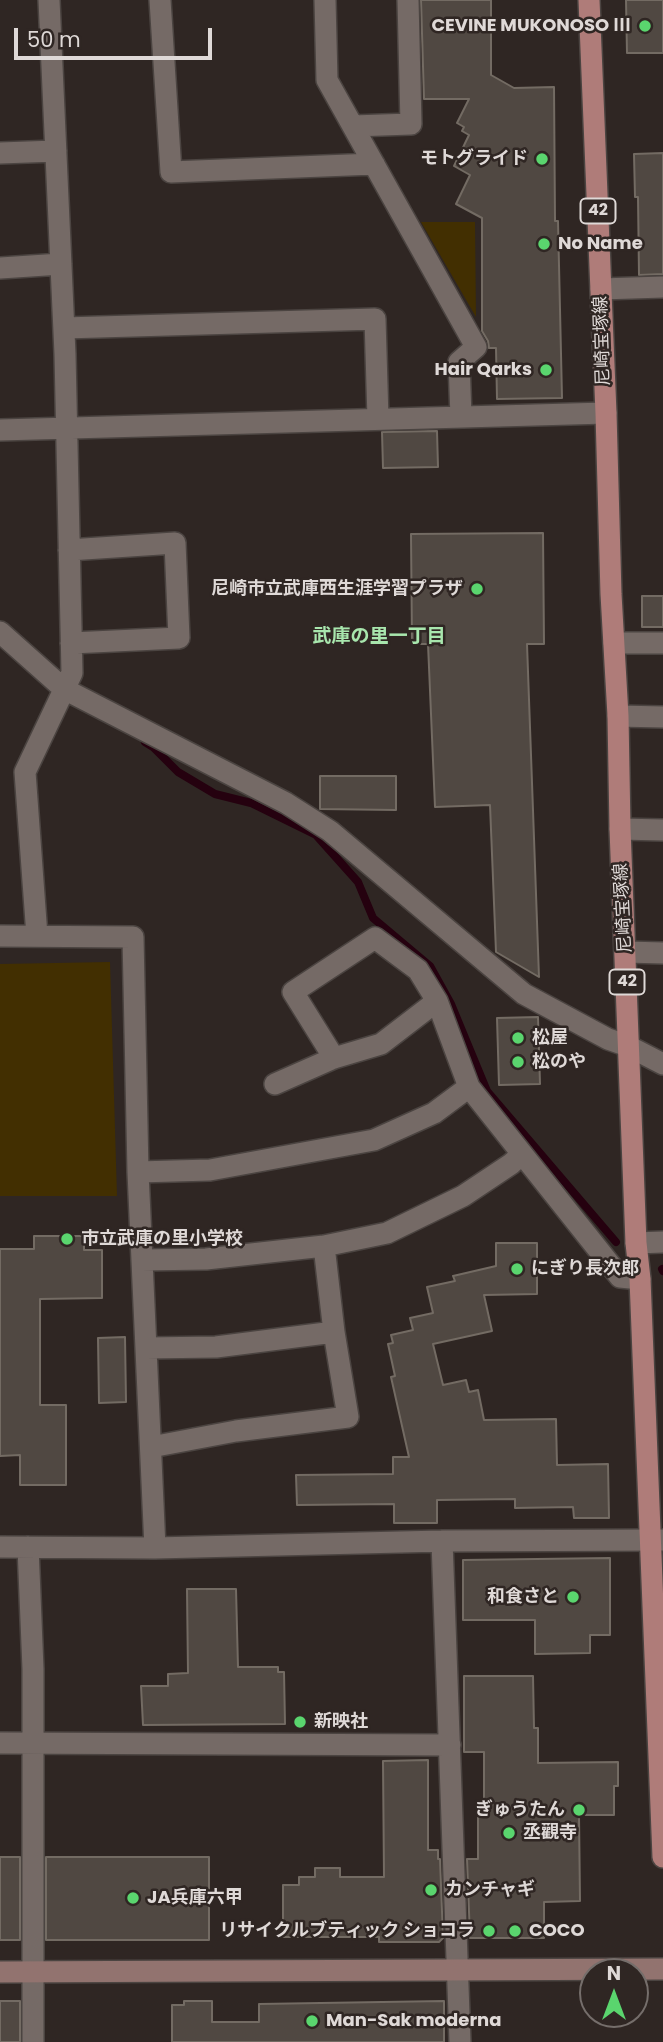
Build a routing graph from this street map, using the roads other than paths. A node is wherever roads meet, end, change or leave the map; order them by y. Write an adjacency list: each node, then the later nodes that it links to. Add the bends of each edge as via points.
1 (49, 0): 7 (street)
2 (160, 0): 9 (street, via 171,172)
3 (325, 0): 6 (street, via 327,80)
4 (408, 0): 6 (street, via 411,124)
5 (589, 0): 13 (main road, 尼崎宝塚線 / 42)
6 (353, 126): 9 (street)
7 (56, 151): 8 (street); 10 (street)
8 (0, 153)
9 (374, 164): 16 (street, via 476,347 459,362)
10 (61, 264): 11 (street); 14 (street)
11 (0, 268)
12 (663, 287): 13 (street)
13 (601, 289): 15 (main road, 尼崎宝塚線 / 42)
14 (64, 328): 17 (street, via 375,319); 18 (street)
15 (606, 413): 16 (street); 23 (main road, 尼崎宝塚線 / 42)
16 (461, 417): 17 (street)
17 (378, 419): 18 (street)
18 (66, 428): 19 (street); 20 (street)
19 (0, 430)
20 (69, 550): 22 (street); 22 (street, via 175,543 179,638)
21 (0, 632): 25 (street)
22 (71, 643): 25 (street, via 72,673)
23 (614, 643): 24 (street); 26 (main road, 尼崎宝塚線 / 42)
24 (663, 643)
25 (64, 689): 31 (street, via 26,772); 35 (street, via 286,803 340,838 524,994)
26 (618, 716): 27 (street); 28 (main road, 尼崎宝塚線 / 42)
27 (663, 717)
28 (620, 829): 29 (street); 32 (main road, 尼崎宝塚線 / 42)
29 (663, 830)
30 (0, 936): 31 (street)
31 (37, 936): 41 (street, via 133,937)
32 (626, 952): 33 (street); 35 (main road, 尼崎宝塚線 / 42)
33 (663, 953)
34 (436, 1001): 36 (street, via 381,1044); 36 (street, via 418,970 374,939 293,992); 39 (street)
35 (628, 1046): 37 (street); 42 (main road, 尼崎宝塚線 / 42)
36 (334, 1058): 38 (street)
37 (663, 1064)
38 (275, 1084)
39 (469, 1087): 40 (street); 41 (street, via 434,1113 374,1140 210,1170)
40 (521, 1155): 44 (street, via 463,1196 387,1233); 46 (street, via 620,1277)
41 (138, 1172): 45 (street)
42 (636, 1242): 43 (street); 46 (main road, 尼崎宝塚線 / 42)
43 (663, 1242)
44 (324, 1247): 45 (street); 47 (street)
45 (142, 1261): 48 (street)
46 (640, 1279): 50 (main road, 尼崎宝塚線 / 42)
47 (334, 1332): 48 (street, via 215,1346); 49 (street, via 348,1417)
48 (146, 1348): 49 (street)
49 (151, 1447): 54 (street)
50 (657, 1540): 51 (street); 58 (main road, 尼崎宝塚線 / 42)
51 (442, 1541): 54 (street); 57 (street)
52 (0, 1547): 53 (street)
53 (28, 1547): 54 (street); 56 (street)
54 (155, 1548)
55 (0, 1743): 56 (street)
56 (33, 1743): 57 (street); 62 (street)
57 (450, 1745): 59 (street)
58 (663, 1857)
59 (457, 1969): 60 (street); 62 (street); 64 (street)
60 (663, 1969)
61 (0, 1972): 62 (street)
62 (34, 1972): 63 (street)
63 (33, 2042)
64 (460, 2042)

